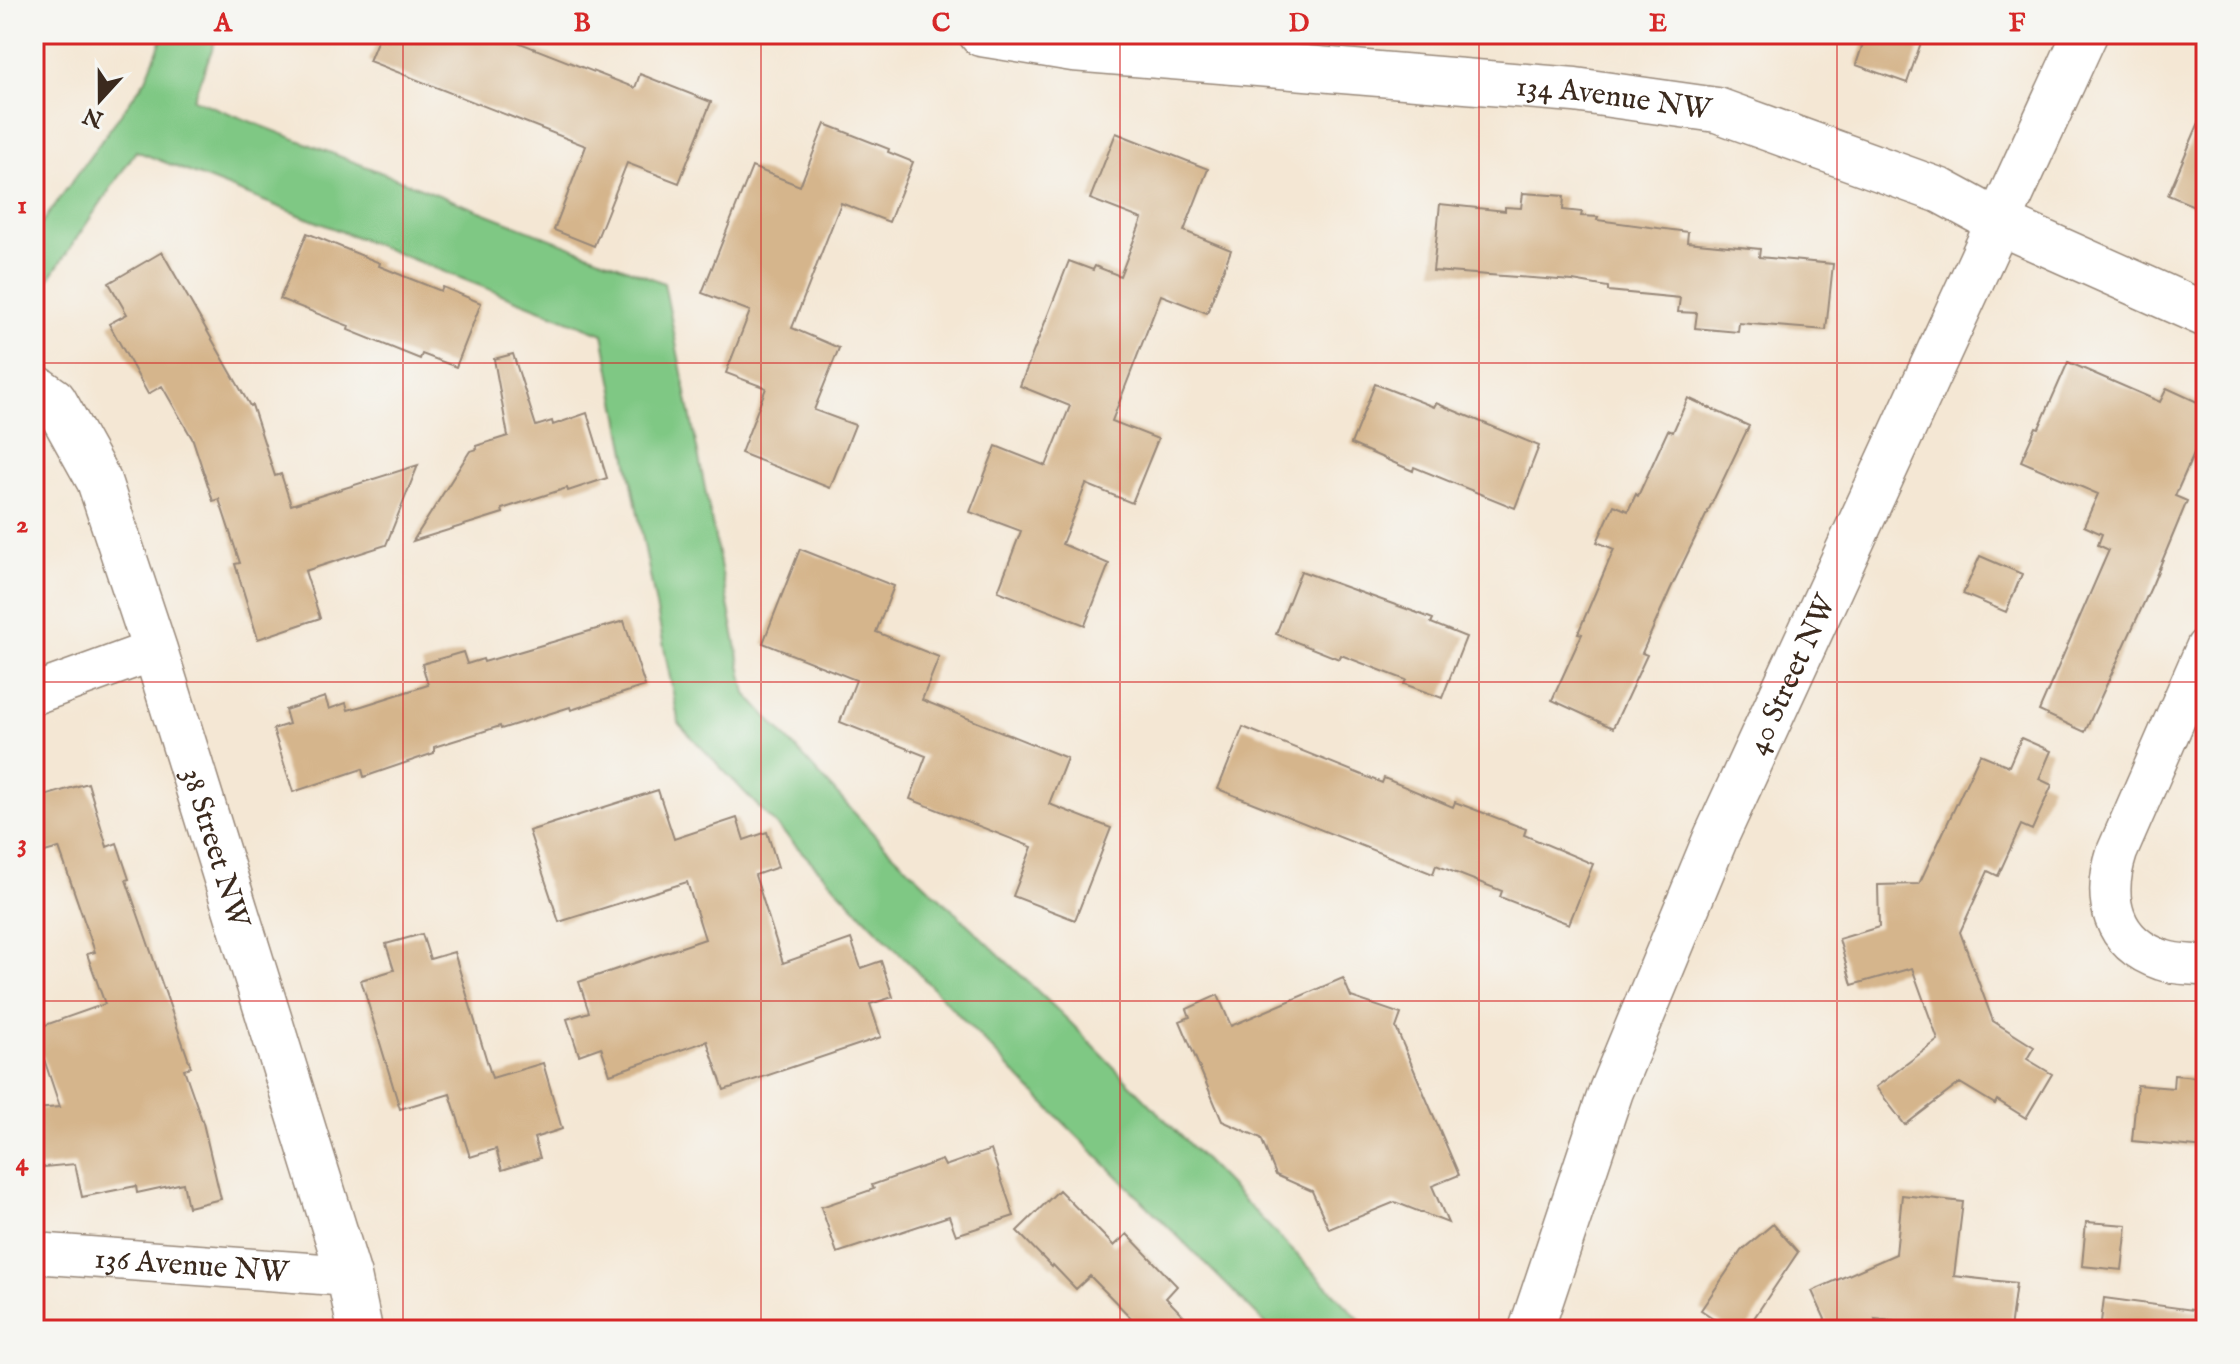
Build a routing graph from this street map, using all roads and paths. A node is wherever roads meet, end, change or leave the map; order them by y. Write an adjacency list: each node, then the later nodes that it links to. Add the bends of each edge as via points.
1 (981, 34): 3 (street, 134 Avenue NW, via 1073,49 1575,90 1717,110 1941,191)
2 (2085, 34): 3 (street, 40 Street NW)
3 (2000, 223): 4 (street, 134 Avenue NW); 13 (street, 40 Street NW, via 1716,837 1611,1091)
4 (2206, 315)
5 (34, 386): 7 (street, 38 Street NW, via 54,400 99,481)
6 (2206, 648): 9 (street, via 2117,852 2109,892 2117,925 2143,953)
7 (155, 650): 8 (street); 11 (street, 38 Street NW)
8 (34, 694)
9 (2206, 966)
10 (34, 1253): 11 (street, 136 Avenue NW)
11 (349, 1276): 12 (street, 38 Street NW)
12 (360, 1330)
13 (1531, 1330)

